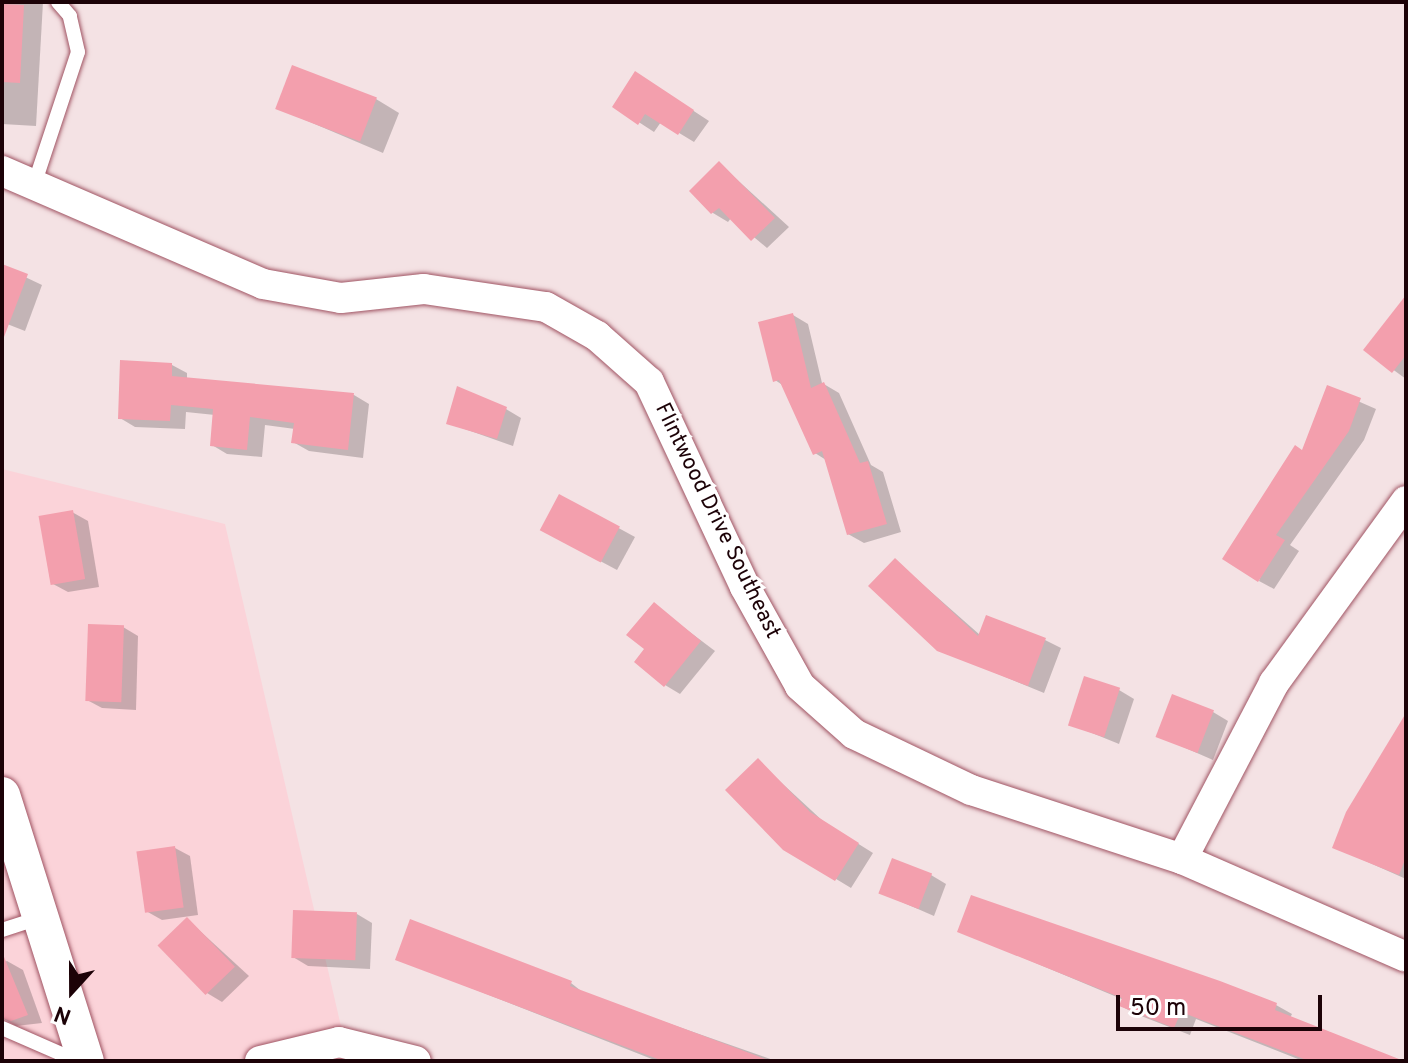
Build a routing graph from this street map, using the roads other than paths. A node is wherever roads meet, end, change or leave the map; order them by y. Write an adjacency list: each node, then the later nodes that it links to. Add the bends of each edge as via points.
1 (58, 2): 3 (lane, via 70,16 78,52)
2 (2, 171): 3 (street, Flintwood Drive Southeast)
3 (34, 185): 6 (street, Flintwood Drive Southeast, via 263,284 341,298 424,289 546,307 597,336 649,382 745,587 800,686 822,706 854,734 971,790)
4 (1406, 501): 6 (street, via 1274,683)
5 (2, 795): 7 (street)
6 (1182, 859): 9 (street, Flintwood Drive Southeast)
7 (41, 918): 8 (lane); 13 (street)
8 (2, 930)
9 (1406, 957)
10 (2, 1028): 12 (lane)
11 (320, 1054): 14 (street); 15 (street, via 339,1042)
12 (77, 1061)
13 (86, 1061)
14 (260, 1061)
15 (416, 1061)

